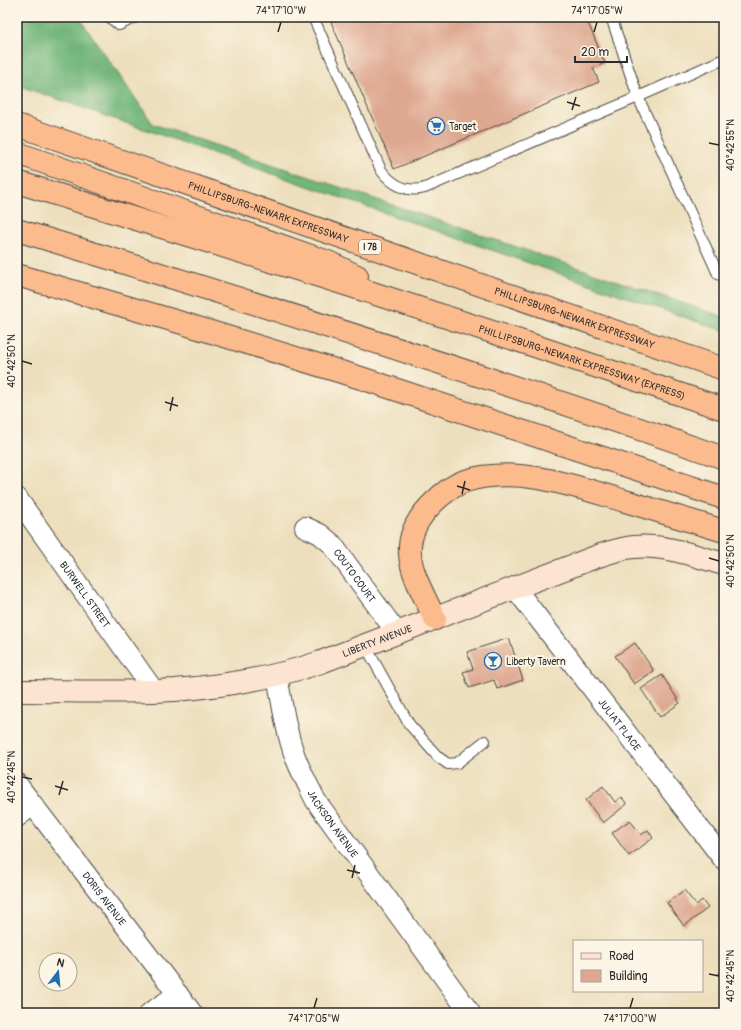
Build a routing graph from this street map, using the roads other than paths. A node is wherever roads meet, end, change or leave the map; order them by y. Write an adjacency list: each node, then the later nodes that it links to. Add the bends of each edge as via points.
1 (109, 17): 2 (lane, via 119,25)
2 (136, 17)
3 (313, 17): 6 (lane, via 381,170 395,184 410,190 425,188)
4 (611, 17): 6 (lane)
5 (724, 59): 6 (lane)
6 (638, 97): 12 (lane, via 718,274)
7 (17, 125): 14 (highway, PHILLIPSBURG-NEWARK EXPRESSWAY / I 78)
8 (17, 153): 13 (highway, via 328,262)
9 (17, 182): 13 (highway)
10 (17, 230): 16 (highway, via 446,364)
11 (17, 275): 18 (highway, via 364,379)
12 (724, 277)
13 (440, 315): 15 (highway, PHILLIPSBURG-NEWARK EXPRESSWAY (EXPRESS))
14 (724, 369)
15 (724, 409)
16 (724, 458)
17 (17, 498): 28 (street, BURWELL STREET)
18 (724, 498)
19 (305, 527): 24 (street, COUTO COURT, via 320,534 332,544)
20 (724, 531): 23 (highway, via 533,477 495,476 463,482 450,488 431,505 422,515 412,536 410,557 413,570)
21 (724, 564): 22 (street, LIBERTY AVENUE, via 666,548 633,547 598,556)
22 (515, 588): 23 (street, LIBERTY AVENUE); 33 (street, JULIAT PLACE)
23 (435, 619): 24 (street, LIBERTY AVENUE)
24 (397, 633): 25 (street, LIBERTY AVENUE)
25 (365, 645): 26 (street, LIBERTY AVENUE); 29 (lane, via 409,724 438,757 448,764 457,763)
26 (277, 675): 28 (street, LIBERTY AVENUE, via 233,683); 37 (street, JACKSON AVENUE, via 289,736 305,780 316,801)
27 (17, 691): 28 (street, LIBERTY AVENUE)
28 (154, 691)
29 (485, 741)
30 (17, 784): 31 (street, DORIS AVENUE)
31 (33, 806): 32 (street); 34 (street, DORIS AVENUE)
32 (17, 817)
33 (722, 853)
34 (178, 994): 35 (street); 36 (street, DORIS AVENUE)
35 (150, 1013)
36 (192, 1013)
37 (470, 1013)

